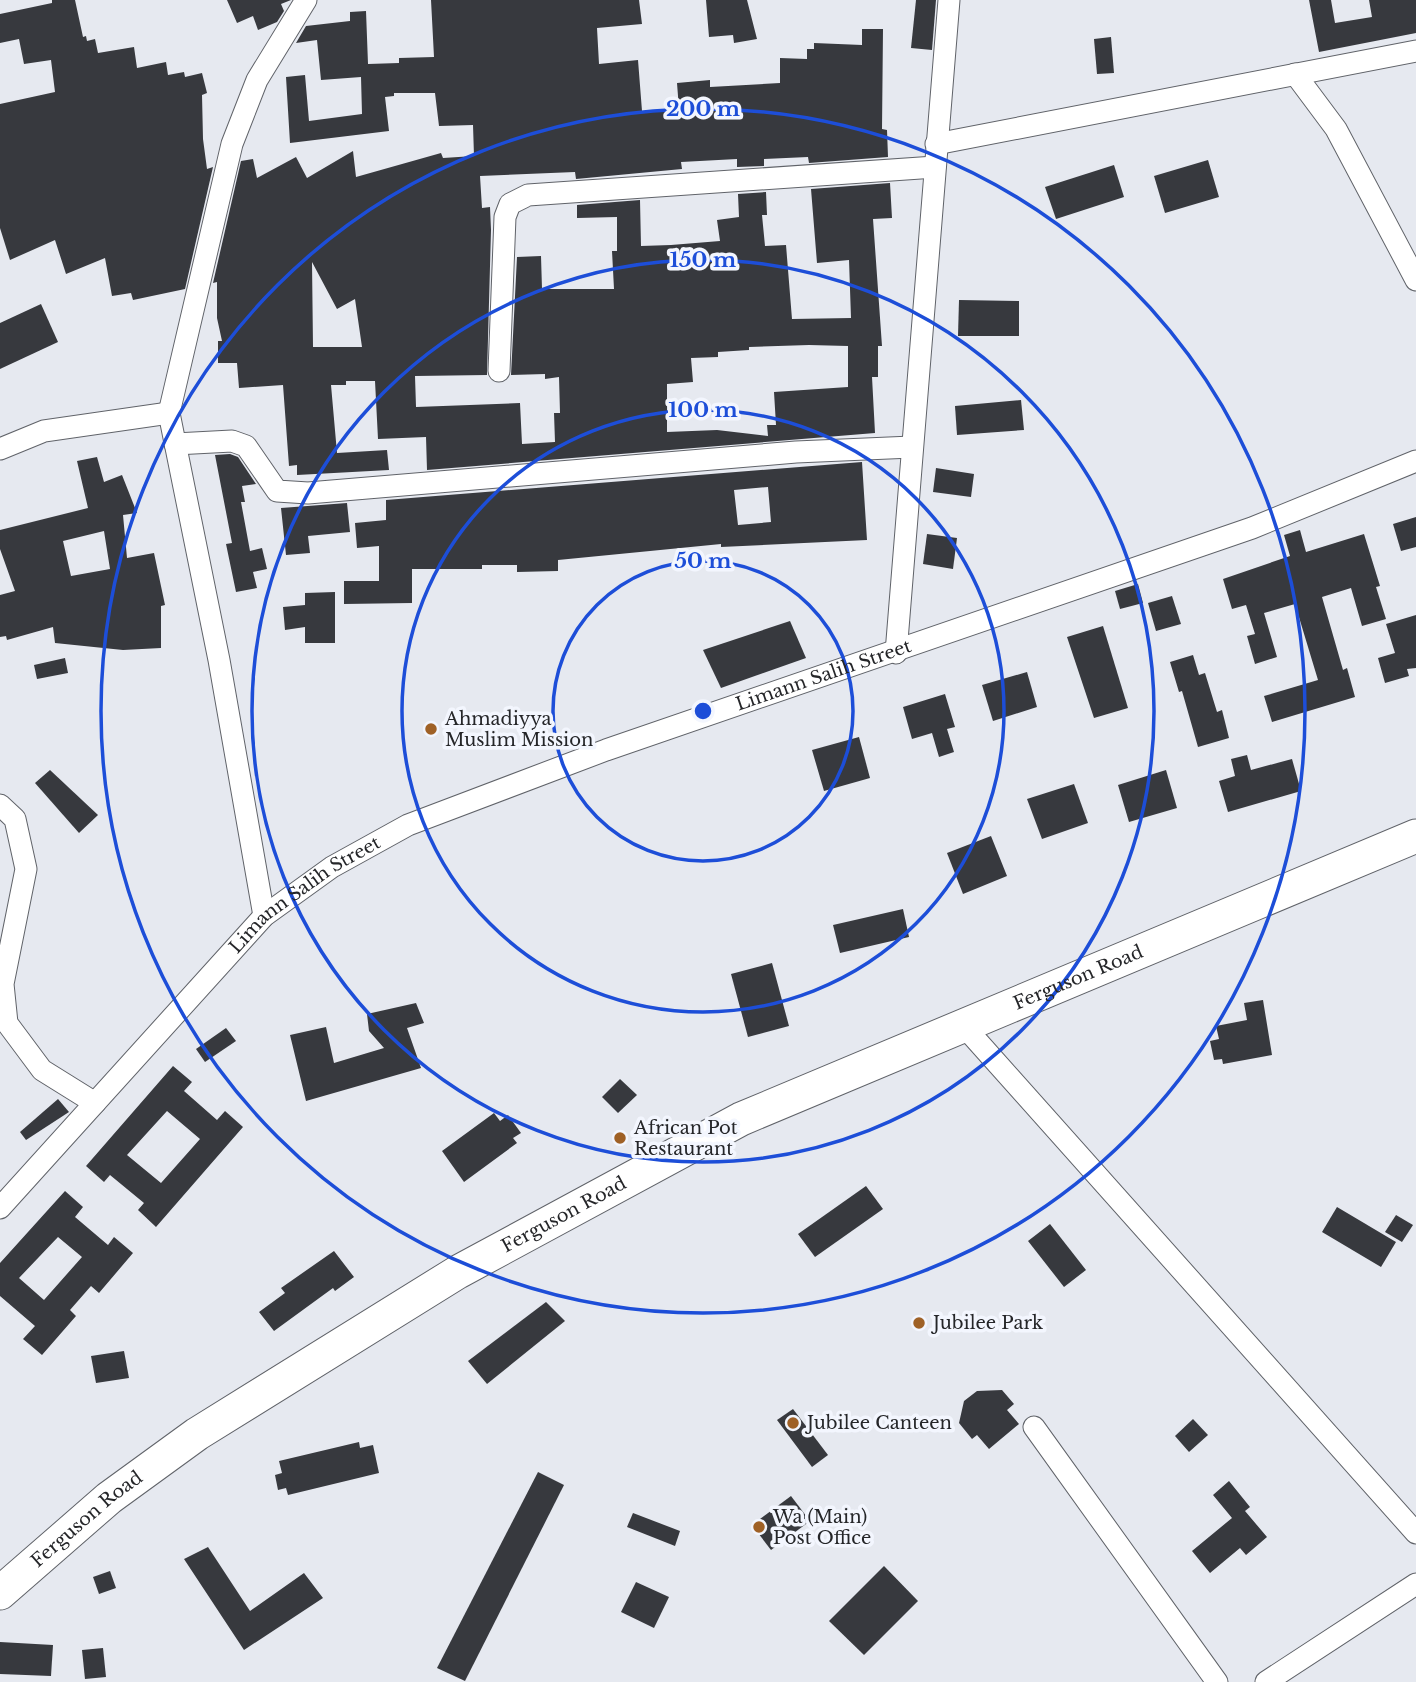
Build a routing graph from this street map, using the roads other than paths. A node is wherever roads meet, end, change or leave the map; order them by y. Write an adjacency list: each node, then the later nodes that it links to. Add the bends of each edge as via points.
1 (306, 0): 9 (street, via 257,80 232,145)
2 (949, 0): 5 (street)
3 (1416, 51): 4 (street)
4 (1295, 74): 5 (street); 7 (street, via 1336,129)
5 (936, 144): 6 (street)
6 (935, 167): 8 (street, via 528,195 510,204 505,217); 11 (street)
7 (1416, 280)
8 (499, 371)
9 (169, 413): 10 (street); 12 (street, via 44,431)
10 (175, 444): 11 (street, via 232,441 246,446 277,491 307,493 796,452); 17 (street)
11 (912, 447): 14 (street)
12 (0, 449)
13 (1416, 461): 14 (street, Limann Salih Street, via 1252,528)
14 (896, 653): 17 (street, Limann Salih Street, via 606,750 408,825 332,867)
15 (0, 805): 19 (street, via 15,819 26,869 3,984 7,1023 42,1070)
16 (1416, 836): 18 (highway, Ferguson Road)
17 (264, 916): 19 (street, Limann Salih Street)
18 (962, 1024): 22 (street); 24 (highway, Ferguson Road, via 741,1119 458,1272 197,1434 109,1498)
19 (94, 1103): 20 (street, Limann Salih Street)
20 (0, 1208)
21 (1034, 1427): 25 (street)
22 (1416, 1533)
23 (1416, 1584): 26 (street)
24 (0, 1593)
25 (1217, 1682)
26 (1266, 1682)

